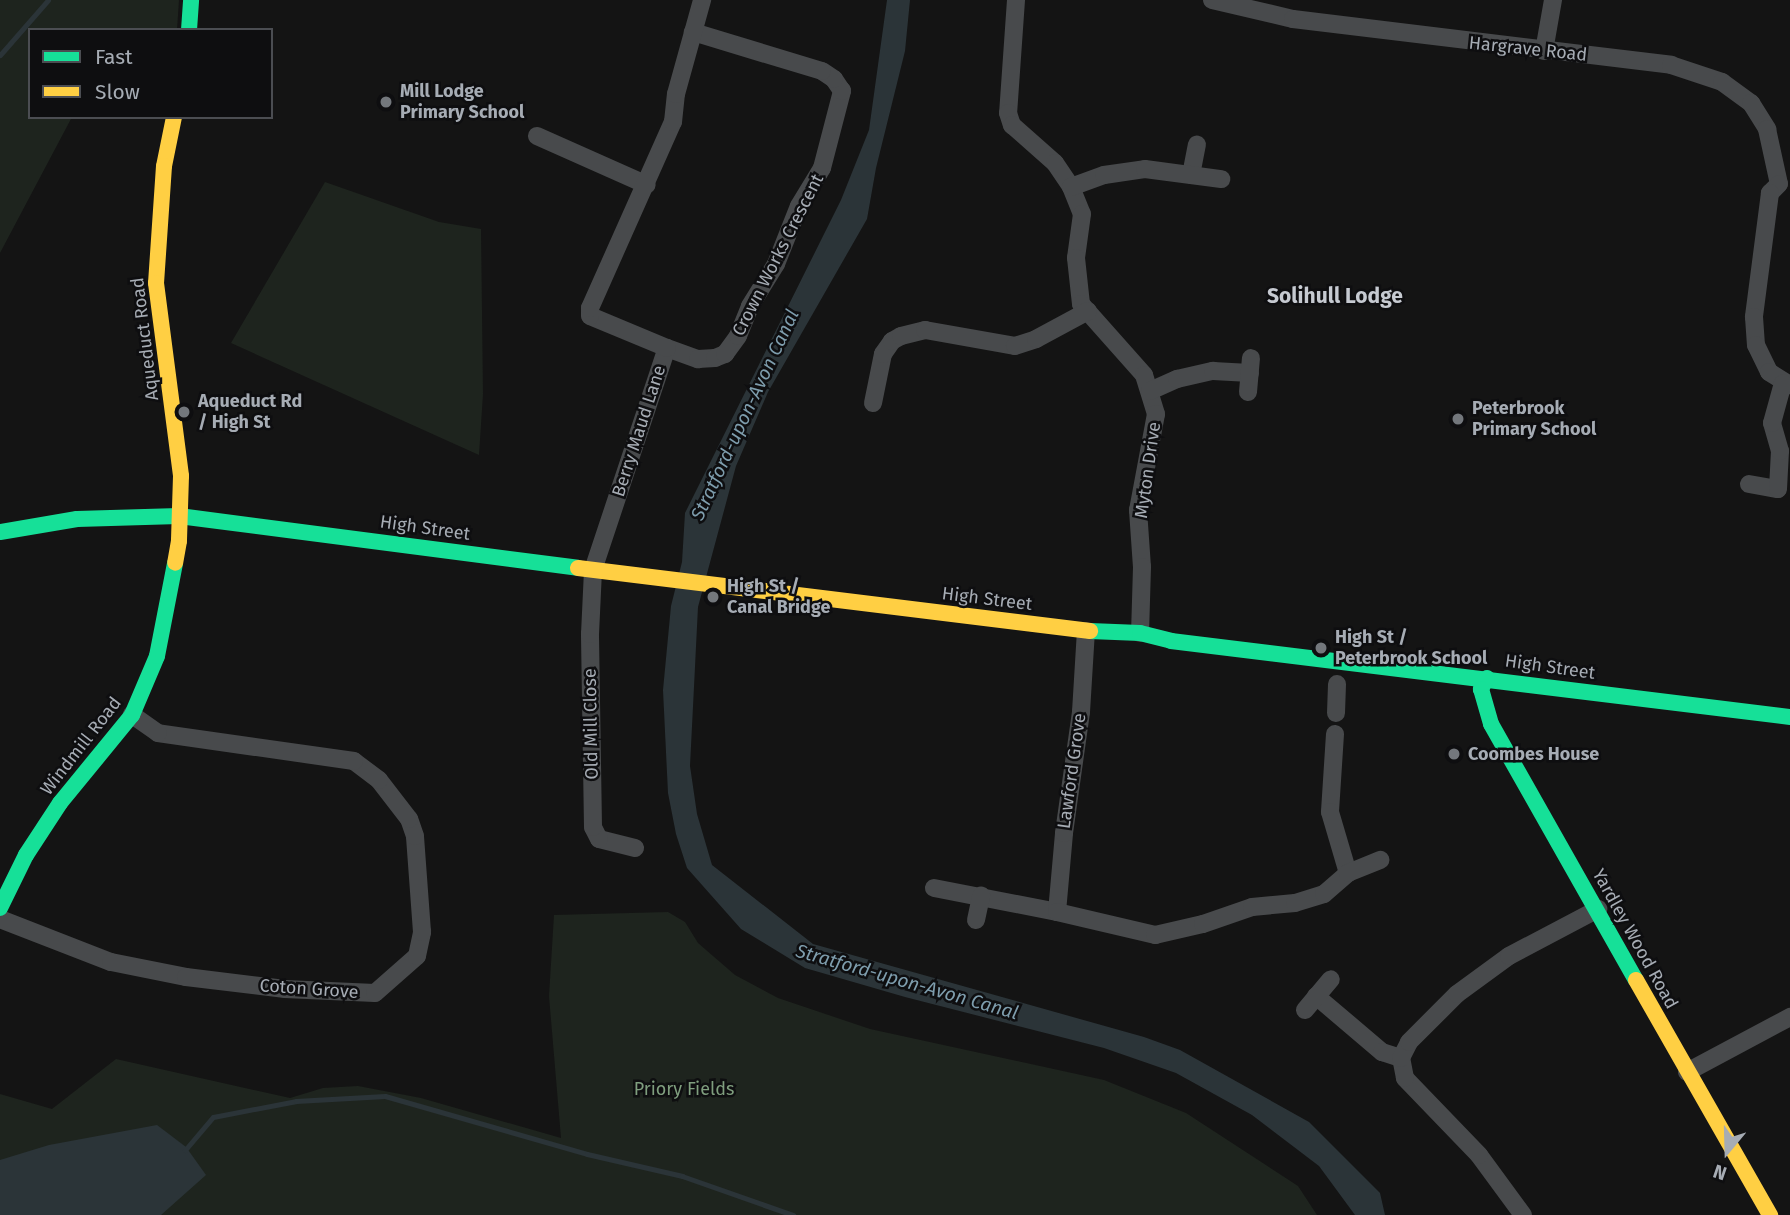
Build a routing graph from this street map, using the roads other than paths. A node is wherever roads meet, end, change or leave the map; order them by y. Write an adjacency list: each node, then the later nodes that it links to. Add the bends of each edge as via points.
1 (191, 0): 6 (street)
2 (702, 0): 7 (street, Berry Maud Lane)
3 (1016, 0): 16 (street, Myton Drive, via 1007,113 1012,125 1055,163)
4 (1212, 0): 8 (street, Hargrave Road, via 1293,19)
5 (1553, 0): 8 (street)
6 (189, 28)
7 (692, 32): 15 (street, Berry Maud Lane, via 673,122); 18 (street, Crown Works Crescent, via 822,72 842,91 822,168 799,206 776,264 738,336 725,354 715,358 698,359)
8 (1544, 51): 14 (street, Hargrave Road, via 1671,65 1722,82 1751,103)
9 (174, 119): 24 (street, Aqueduct Road, via 163,166 156,283 181,475)
10 (537, 136): 15 (street)
11 (1197, 145): 12 (street)
12 (1191, 175): 13 (street); 16 (street, via 1145,169 1104,175)
13 (1221, 179)
14 (1785, 181): 19 (street, Hargrave Road, via 1770,193 1754,317 1756,345 1769,372)
15 (647, 185): 18 (street, Berry Maud Lane, via 590,316)
16 (1071, 187): 17 (street, Myton Drive, via 1082,214 1076,258 1081,304)
17 (1088, 311): 20 (street, Myton Drive, via 1144,375); 22 (street, via 1015,346 925,330 901,336 883,354)
18 (667, 348): 26 (street, Berry Maud Lane)
19 (1787, 384): 23 (street, Hargrave Road, via 1772,423 1780,451 1778,489)
20 (1150, 391): 21 (street, via 1177,379 1251,365); 28 (street, Myton Drive, via 1156,414 1138,510)
21 (1248, 392)
22 (873, 403)
23 (1749, 484)
24 (179, 516): 25 (street, High Street, via 77,519); 26 (street, High Street); 32 (street, Windmill Road, via 179,541 157,656)
25 (0, 532)
26 (593, 570): 27 (street, High Street); 35 (street, Old Mill Close, via 593,827 599,839)
27 (1087, 631): 28 (street, High Street); 42 (street, Lawford Grove)
28 (1140, 633): 29 (street, High Street, via 1171,641)
29 (1487, 678): 33 (street, High Street); 41 (street, Yardley Wood Road, via 1481,689 1491,724)
30 (1337, 684): 31 (street)
31 (1336, 713)
32 (132, 715): 40 (street, Windmill Road, via 60,803 26,855); 43 (street, Coton Grove, via 158,733 354,761 379,780 409,819 415,836 422,933 417,956 375,993 285,989 111,962)
33 (1790, 717)
34 (1335, 734): 37 (street, via 1330,812)
35 (635, 848)
36 (1381, 860): 37 (street)
37 (1348, 873): 42 (street, via 1324,894 1295,903 1252,907 1155,935)
38 (934, 888): 39 (street)
39 (981, 896): 42 (street); 44 (street)
40 (0, 908)
41 (1598, 909): 47 (street, via 1509,956 1457,994 1409,1042); 48 (street, Yardley Wood Road)
42 (1057, 912)
43 (0, 919)
44 (976, 920)
45 (1331, 979): 47 (street, via 1311,1003 1381,1052)
46 (1790, 1017): 48 (street)
47 (1401, 1058): 49 (street, via 1405,1078 1479,1155)
48 (1687, 1072): 50 (street, Yardley Wood Road)
49 (1523, 1215)
50 (1770, 1215)

